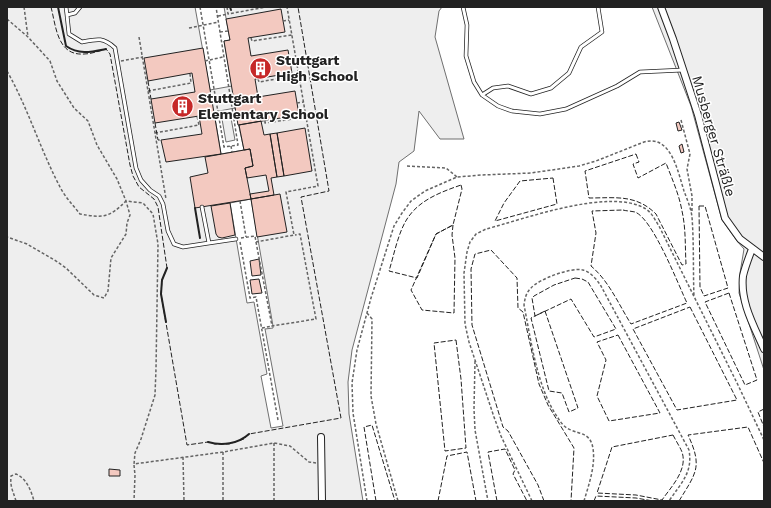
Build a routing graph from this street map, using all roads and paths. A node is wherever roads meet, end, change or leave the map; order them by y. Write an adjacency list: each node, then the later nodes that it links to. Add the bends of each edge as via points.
1 (24, 7): 24 (path)
2 (66, 7): 13 (lane)
3 (80, 7): 13 (lane, via 75,13)
4 (200, 7): 19 (path)
5 (216, 7): 14 (path)
6 (227, 7): 12 (path)
7 (266, 7): 12 (path)
8 (287, 7): 16 (path)
9 (463, 7): 40 (lane, via 467,25 466,56 474,82)
10 (598, 7): 40 (lane, via 602,32 581,47 569,73 551,88 531,94 508,86 493,88)
11 (661, 7): 34 (street, Musberger Sträßle)
12 (228, 14): 14 (path)
13 (68, 15): 62 (lane, via 70,34 82,42 98,39 116,48 136,168 141,180 159,196 174,244 183,247)
14 (218, 16): 18 (path)
15 (7, 19): 24 (path)
16 (289, 20): 17 (path); 23 (path)
17 (283, 21)
18 (219, 22): 19 (path); 22 (path)
19 (203, 25): 20 (path); 30 (path)
20 (189, 28)
21 (228, 30): 22 (path)
22 (220, 32): 29 (path)
23 (292, 35): 26 (path, via 252,41); 32 (path)
24 (28, 37): 52 (path, via 50,61 56,81 74,108 88,121)
25 (139, 37): 28 (path)
26 (251, 38)
27 (120, 57): 28 (path, via 121,61)
28 (143, 57): 39 (path)
29 (223, 57): 30 (path); 48 (path, via 238,145)
30 (209, 60): 31 (path); 48 (path, via 224,147)
31 (205, 61)
32 (297, 61): 33 (path); 37 (path)
33 (290, 62)
34 (683, 70): 40 (lane, via 640,72 617,86 566,109 540,114 512,111 498,106); 63 (street, Musberger Sträßle, via 698,115 725,218 740,239)
35 (7, 71): 52 (path, via 60,188 80,214 99,217 116,212)
36 (190, 74): 39 (path, via 191,83)
37 (299, 75): 38 (path, via 259,82); 41 (path)
38 (258, 79)
39 (148, 91): 47 (path)
40 (482, 95)
41 (304, 102): 42 (path); 44 (path)
42 (297, 103)
43 (197, 116): 47 (path, via 199,125)
44 (306, 117): 46 (path); 57 (path, via 318,186 286,192)
45 (681, 120): 56 (path, via 690,154 687,169 692,196)
46 (265, 121)
47 (155, 133): 54 (path)
48 (231, 146): 49 (path)
49 (232, 152)
50 (407, 166): 51 (path, via 446,168)
51 (457, 177): 56 (path, via 531,173 579,166 650,140 659,142 674,160); 66 (path, via 425,191 411,201 402,213 394,226)
52 (126, 201): 58 (path, via 130,215 126,234 111,258 108,291 104,298 94,296 56,261 27,244); 77 (path, via 143,203 153,214 158,244 155,395 135,453)
53 (240, 201): 59 (path)
54 (167, 206)
55 (202, 207): 62 (lane)
56 (692, 215): 65 (path)
57 (294, 235): 61 (path); 67 (path, via 300,234 316,319)
58 (7, 237)
59 (246, 237): 61 (path, via 256,236); 68 (path, via 240,238 250,298 256,297)
60 (236, 239): 62 (lane)
61 (256, 242): 67 (path)
62 (208, 243)
63 (752, 249): 64 (street, Musberger Sträßle); 69 (street, via 744,274 743,292 747,311)
64 (764, 257)
65 (694, 297): 70 (path, via 652,215 647,209 629,203 585,203 486,229 476,234 470,242 464,273 465,324); 73 (path)
66 (367, 313): 86 (path, via 357,350 352,383); 87 (path, via 372,319 371,396 376,424)
67 (272, 326): 68 (path)
68 (262, 328): 71 (path)
69 (764, 349)
70 (475, 359): 88 (path, via 474,409); 89 (path, via 501,436)
71 (278, 420)
72 (321, 438): 78 (street)
73 (764, 440)
74 (274, 443): 75 (path); 78 (path, via 290,446 309,462); 84 (path)
75 (222, 452): 76 (path); 83 (path)
76 (183, 457): 77 (path); 82 (path)
77 (134, 464): 81 (path)
78 (321, 465): 85 (street)
79 (16, 501): 80 (path, via 11,491 12,476 16,474 26,481)
80 (34, 501)
81 (134, 501)
82 (184, 501)
83 (223, 501)
84 (274, 501)
85 (322, 501)
86 (367, 501)
87 (398, 501)
88 (488, 501)
89 (532, 501)
90 (584, 501): 91 (path, via 593,469 592,445 588,436 564,426 548,400 524,305 526,295 532,287 550,277 574,270 583,270 593,275 601,286 689,450 687,476)
91 (669, 501)

